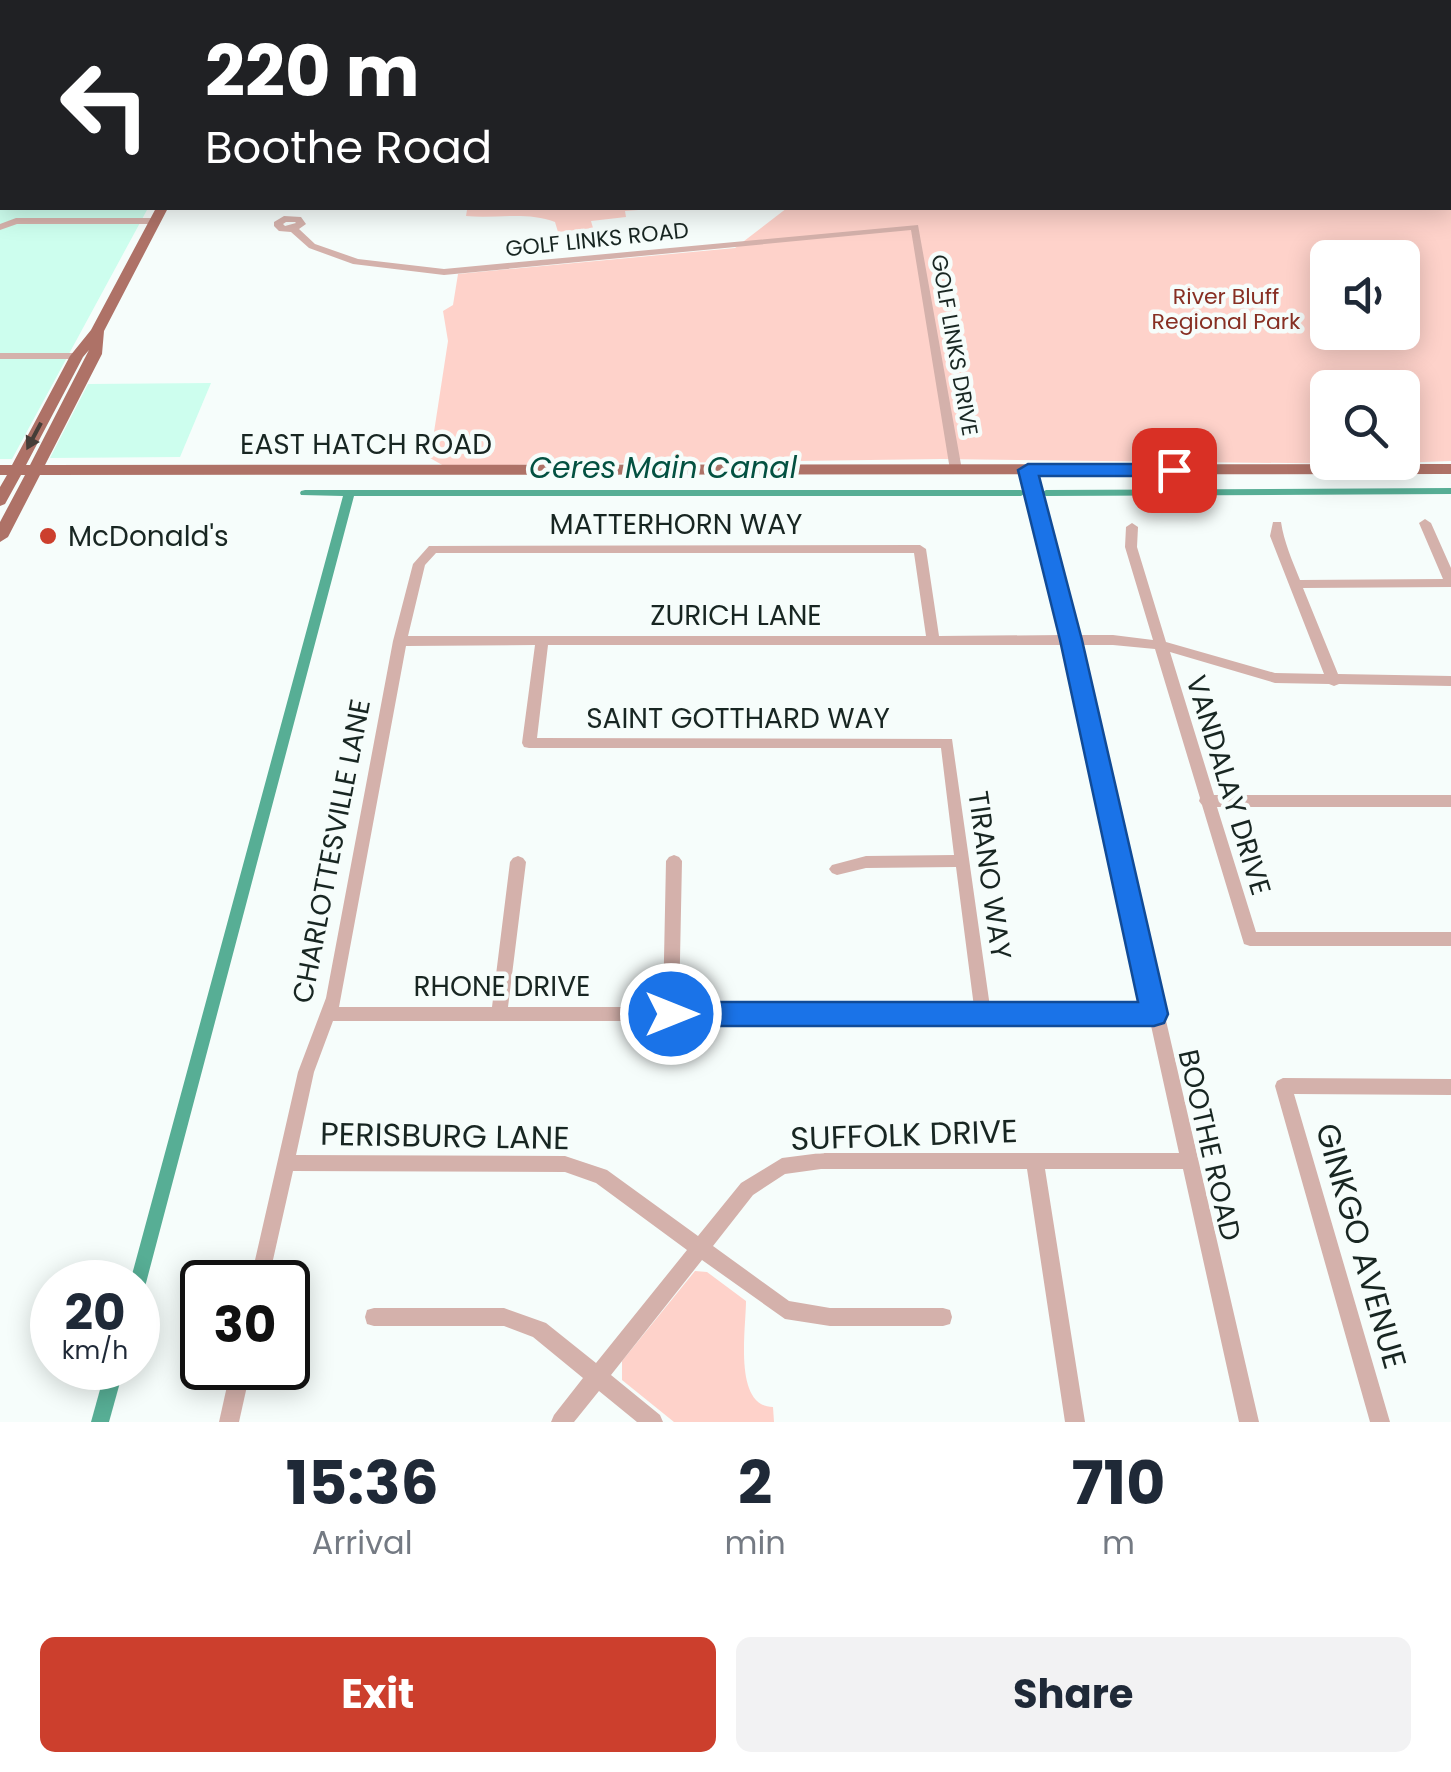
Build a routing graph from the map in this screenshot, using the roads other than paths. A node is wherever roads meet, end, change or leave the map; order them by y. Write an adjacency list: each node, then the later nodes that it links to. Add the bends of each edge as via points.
1 (158, 214): 2 (street); 5 (main road)
2 (3, 225)
3 (293, 228): 4 (street, GOLF LINKS ROAD, via 317,248 356,262 451,272)
4 (915, 228): 10 (street, GOLF LINKS DRIVE)
5 (98, 330): 7 (main road); 8 (main road, via 94,354)
6 (0, 356): 7 (street)
7 (77, 356): 9 (main road, one-way to 9)
8 (35, 469): 9 (main road, EAST HATCH ROAD); 10 (main road, EAST HATCH ROAD); 17 (main road)
9 (8, 470): 13 (main road)
10 (956, 470): 11 (main road, EAST HATCH ROAD)
11 (1028, 470): 12 (main road, EAST HATCH ROAD); 23 (street, BOOTHE ROAD)
12 (1451, 470)
13 (0, 501)
14 (1425, 523): 19 (street)
15 (1277, 525): 20 (street)
16 (1132, 527): 25 (street, VANDALAY DRIVE, via 1131,547)
17 (0, 538)
18 (432, 550): 22 (street, MATTERHORN WAY, via 920,549); 24 (street, CHARLOTTESVILLE LANE, via 419,564)
19 (1451, 583): 20 (street)
20 (1296, 584): 27 (street)
21 (542, 640): 22 (street, ZURICH LANE); 24 (street, ZURICH LANE); 28 (street, SAINT GOTTHARD WAY, via 530,744)
22 (933, 640): 23 (street, ZURICH LANE)
23 (1071, 640): 25 (street, ZURICH LANE); 40 (street, BOOTHE ROAD)
24 (400, 641): 36 (street, CHARLOTTESVILLE LANE)
25 (1160, 645): 27 (street, ZURICH LANE, via 1276,678); 29 (street, VANDALAY DRIVE)
26 (1451, 681): 27 (street, ZURICH LANE)
27 (1334, 682)
28 (947, 743): 33 (street, TIRANO WAY)
29 (1206, 801): 30 (street); 35 (street, VANDALAY DRIVE, via 1250,940)
30 (1451, 801)
31 (674, 861): 38 (street)
32 (518, 862): 37 (street)
33 (963, 862): 34 (street, via 866,862); 39 (street, TIRANO WAY)
34 (837, 869)
35 (1451, 939)
36 (330, 1014): 37 (street, RHONE DRIVE); 44 (street, CHARLOTTESVILLE LANE, via 306,1072)
37 (500, 1014): 38 (street, RHONE DRIVE)
38 (671, 1014): 39 (street, RHONE DRIVE)
39 (983, 1014): 40 (street, RHONE DRIVE)
40 (1154, 1014): 43 (street, BOOTHE ROAD)
41 (1451, 1087): 56 (street, GINKGO AVENUE, via 1283,1086)
42 (1035, 1162): 43 (street, SUFFOLK DRIVE); 45 (street, SUFFOLK DRIVE, via 782,1166 746,1188); 54 (street)
43 (1188, 1162): 55 (street, BOOTHE ROAD)
44 (284, 1163): 45 (street, PERISBURG LANE, via 564,1164 600,1176); 46 (street, CHARLOTTESVILLE LANE)
45 (698, 1249): 48 (street, PERISBURG LANE, via 769,1302 802,1315); 49 (street, SUFFOLK DRIVE)
46 (264, 1260)
47 (374, 1318): 49 (street, via 522,1322)
48 (943, 1318)
49 (597, 1377): 52 (street, SUFFOLK DRIVE); 53 (street)
50 (236, 1390): 51 (street)
51 (229, 1422)
52 (561, 1422)
53 (654, 1422)
54 (1075, 1422)
55 (1249, 1422)
56 (1380, 1422)

